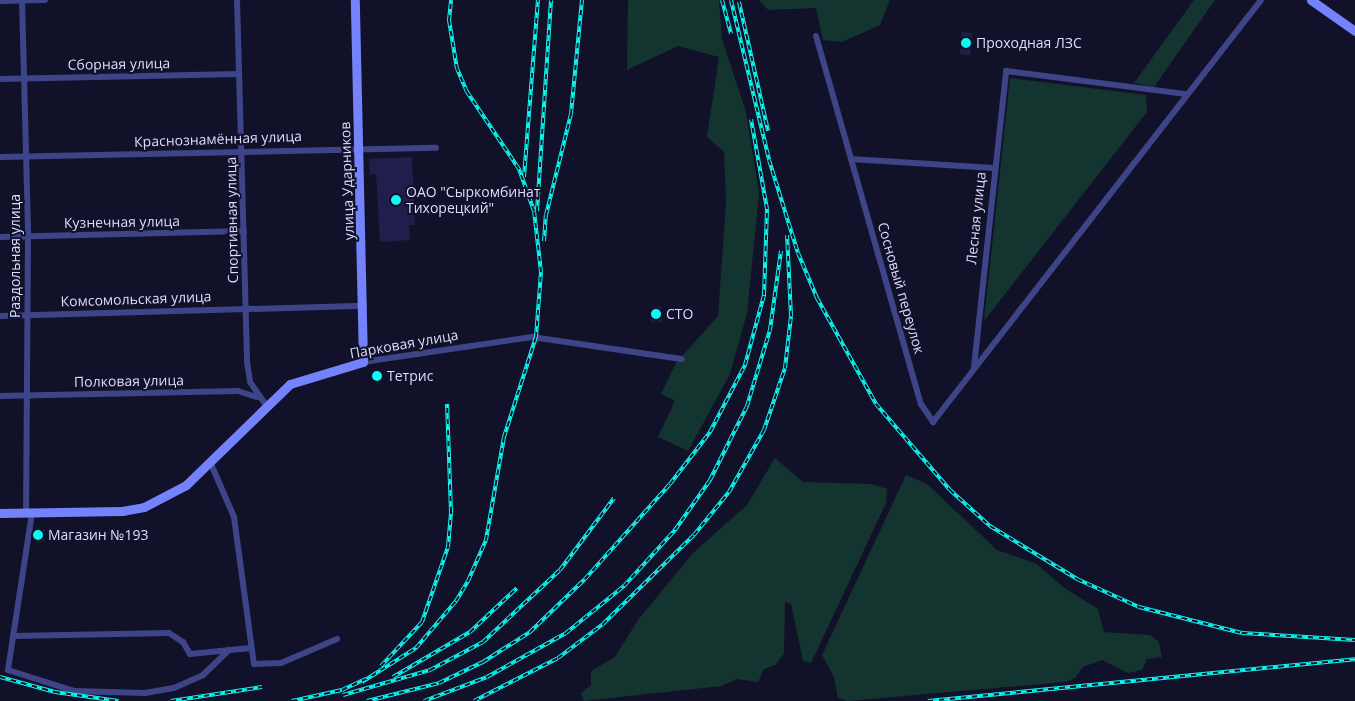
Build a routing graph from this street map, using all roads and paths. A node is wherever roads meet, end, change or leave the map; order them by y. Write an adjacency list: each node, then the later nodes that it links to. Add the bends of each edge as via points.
1 (22, 0): 2 (street); 8 (street); 14 (street, Раздольная улица)
2 (45, 0)
3 (237, 0): 12 (street, Спортивная улица)
4 (355, 0): 16 (main road, улица Ударников)
5 (1261, 0): 15 (street)
6 (1311, 0): 9 (main road)
7 (1323, 0): 9 (main road)
8 (0, 1)
9 (1335, 17): 10 (main road)
10 (1355, 31)
11 (816, 36): 21 (street, Сосновый переулок)
12 (239, 74): 14 (street, Сборная улица); 18 (street, Спортивная улица)
13 (0, 79): 14 (street, Сборная улица)
14 (22, 79): 19 (street, Раздольная улица)
15 (1185, 94): 22 (street, Лесная улица, via 1006,72); 32 (street)
16 (360, 147): 17 (street, Краснознамённая улица); 18 (street, Краснознамённая улица); 26 (main road, улица Ударников)
17 (436, 148)
18 (244, 152): 19 (street, Краснознамённая улица); 23 (street, Спортивная улица)
19 (26, 156): 20 (street, Краснознамённая улица); 24 (street, Раздольная улица)
20 (0, 157)
21 (851, 159): 22 (street); 32 (street, Сосновый переулок, via 921,404 933,422)
22 (994, 168): 32 (street, Лесная улица)
23 (244, 232): 24 (street, Кузнечная улица); 27 (street, Спортивная улица)
24 (28, 236): 25 (street, Кузнечная улица); 28 (street, Раздольная улица)
25 (0, 237)
26 (364, 306): 27 (street, Комсомольская улица); 31 (main road, улица Ударников)
27 (247, 308): 28 (street, Комсомольская улица); 35 (street, Спортивная улица, via 247,362)
28 (28, 315): 29 (street, Комсомольская улица); 33 (street, Раздольная улица)
29 (0, 316)
30 (681, 359): 31 (street, Парковая улица, via 532,337)
31 (363, 362): 36 (main road, Парковая улица, via 290,384)
32 (974, 368)
33 (29, 395): 34 (street, Полковая улица); 35 (street, Полковая улица, via 238,391); 39 (street, Раздольная улица)
34 (0, 396)
35 (257, 397): 36 (street)
36 (266, 405): 37 (main road, Парковая улица)
37 (210, 464): 39 (main road, Парковая улица, via 186,485 144,508); 42 (street, via 234,517)
38 (0, 513): 39 (main road, Парковая улица)
39 (29, 513): 40 (street, Раздольная улица)
40 (13, 636): 43 (street, via 169,633 182,642 190,654); 43 (street, Раздольная улица, via 8,670 74,690 145,693 174,688 203,675)
41 (337, 639): 42 (street, via 281,662 254,664)
42 (251, 648): 43 (street)
43 (229, 650)

